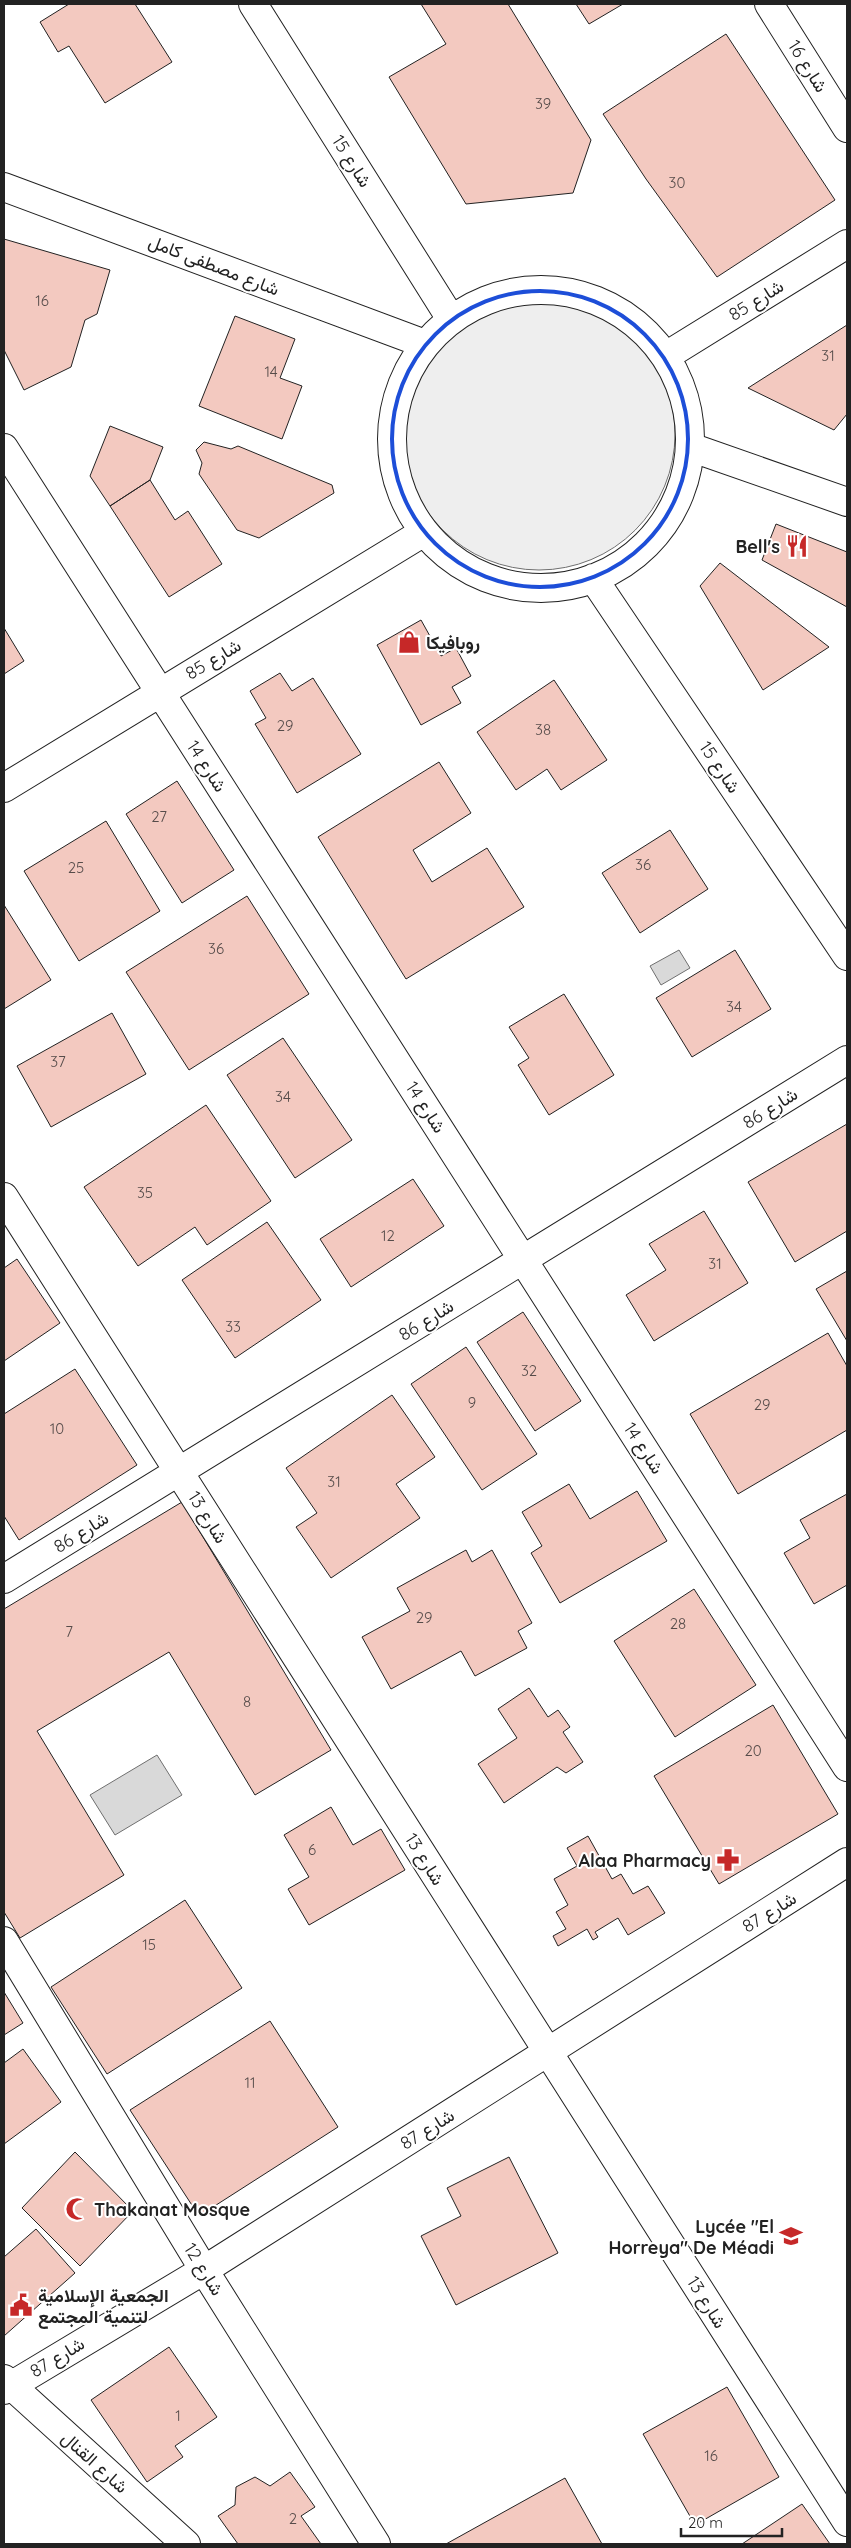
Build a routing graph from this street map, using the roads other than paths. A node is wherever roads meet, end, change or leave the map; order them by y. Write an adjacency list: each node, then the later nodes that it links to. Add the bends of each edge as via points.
1 (254, 4): 6 (street, شارع 15)
2 (769, 4): 3 (street, شارع 16)
3 (847, 128)
4 (4, 186): 7 (street, شارع مصطفى كامل)
5 (847, 244): 8 (street, شارع 85)
6 (451, 319): 7 (street); 8 (street, via 474,305 500,296 526,290 553,290 605,304 628,318)
7 (425, 344): 12 (street, via 403,379 392,418 392,458 403,497)
8 (666, 356): 9 (street, via 682,392 688,415)
9 (690, 447): 11 (street); 13 (street, via 682,489 661,527 631,558)
10 (4, 448): 14 (street, شارع 14)
11 (847, 502)
12 (424, 532): 13 (street, via 452,558 472,571 500,582 532,588 563,586); 14 (street, شارع 85)
13 (593, 578): 16 (street, شارع 15)
14 (160, 692): 15 (street, شارع 85); 19 (street, شارع 14)
15 (4, 788)
16 (847, 956)
17 (847, 1060): 19 (street, شارع 86)
18 (4, 1197): 20 (street, شارع 13)
19 (523, 1260): 20 (street, شارع 86); 22 (street, شارع 14)
20 (179, 1472): 21 (street, شارع 86); 25 (street, شارع 13)
21 (4, 1580)
22 (847, 1766)
23 (847, 1862): 25 (street, شارع 87)
24 (4, 1941): 26 (street, شارع 12)
25 (548, 2052): 26 (street, شارع 87); 28 (street, شارع 13)
26 (204, 2270): 27 (street, شارع 87); 30 (street, شارع 12)
27 (6, 2384): 29 (street, شارع القنال)
28 (847, 2522)
29 (186, 2544)
30 (376, 2544)

